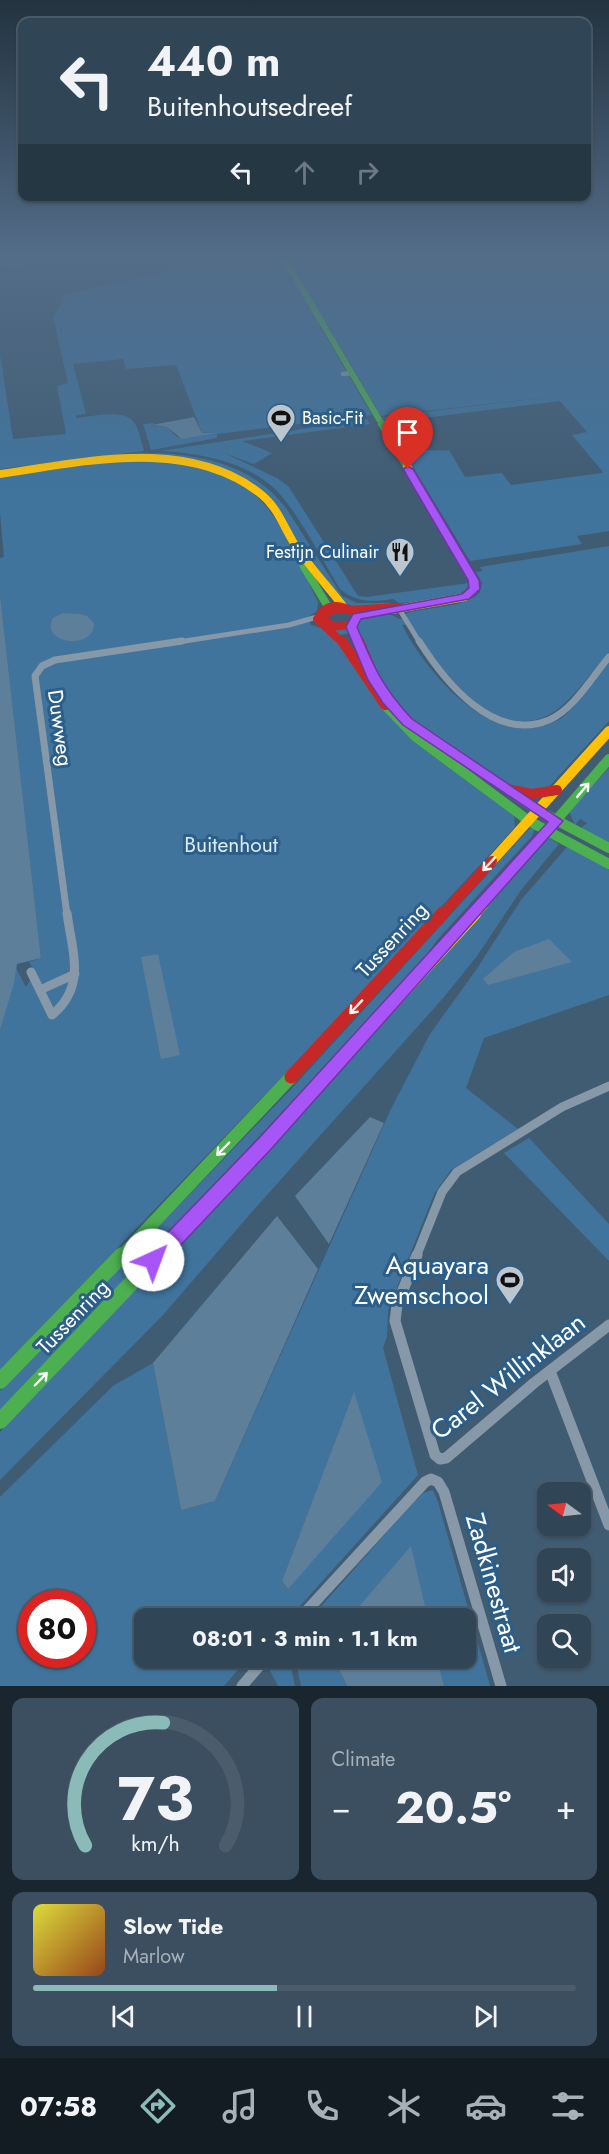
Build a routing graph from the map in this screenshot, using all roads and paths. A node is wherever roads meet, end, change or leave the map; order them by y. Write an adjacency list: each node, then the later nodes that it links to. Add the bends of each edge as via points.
1 (325, 332): 4 (main road, via 474,580 474,589 465,597)
2 (3, 473): 3 (main road, via 134,458 199,464 232,474 261,493)
3 (297, 547): 5 (main road); 6 (main road)
4 (398, 607): 5 (main road); 7 (street, via 429,660 450,683 493,718 512,724 531,726 549,721)
5 (351, 614): 6 (main road); 6 (main road); 8 (main road, via 374,680)
6 (325, 619): 8 (main road); 20 (street, Duwweg, via 55,660 42,666 35,676)
7 (609, 657)
8 (389, 705): 11 (main road, via 423,733); 14 (main road, via 416,737)
9 (609, 731): 12 (main road, Tussenring)
10 (609, 759): 15 (main road, Tussenring, one-way to 10)
11 (507, 789): 12 (main road, via 529,796); 13 (main road)
12 (559, 790): 13 (main road, Tussenring)
13 (539, 811): 14 (main road, Tussenring); 15 (main road)
14 (529, 821): 16 (main road); 25 (main road, Tussenring, one-way to 25)
15 (556, 821): 16 (main road, Tussenring); 17 (main road)
16 (548, 831): 18 (main road); 26 (main road, Tussenring, one-way to 16, via 274,1134)
17 (609, 848)
18 (609, 864)
19 (31, 972): 21 (street, Duwweg)
20 (75, 974): 21 (street); 21 (street, Duwweg, via 76,986 69,999 52,1015)
21 (40, 990)
22 (609, 1086): 24 (street, Carel Willinklaan, via 562,1107 457,1172 442,1192 397,1305 395,1321 435,1455 440,1459)
23 (609, 1325): 24 (street, Carel Willinklaan)
24 (550, 1371): 27 (street)
25 (0, 1381)
26 (0, 1421)
27 (609, 1525)
28 (309, 1608): 31 (street, Zadkinestraat, via 425,1482 432,1479 444,1492)
29 (257, 1668): 30 (street)
30 (242, 1686)
31 (501, 1686)

